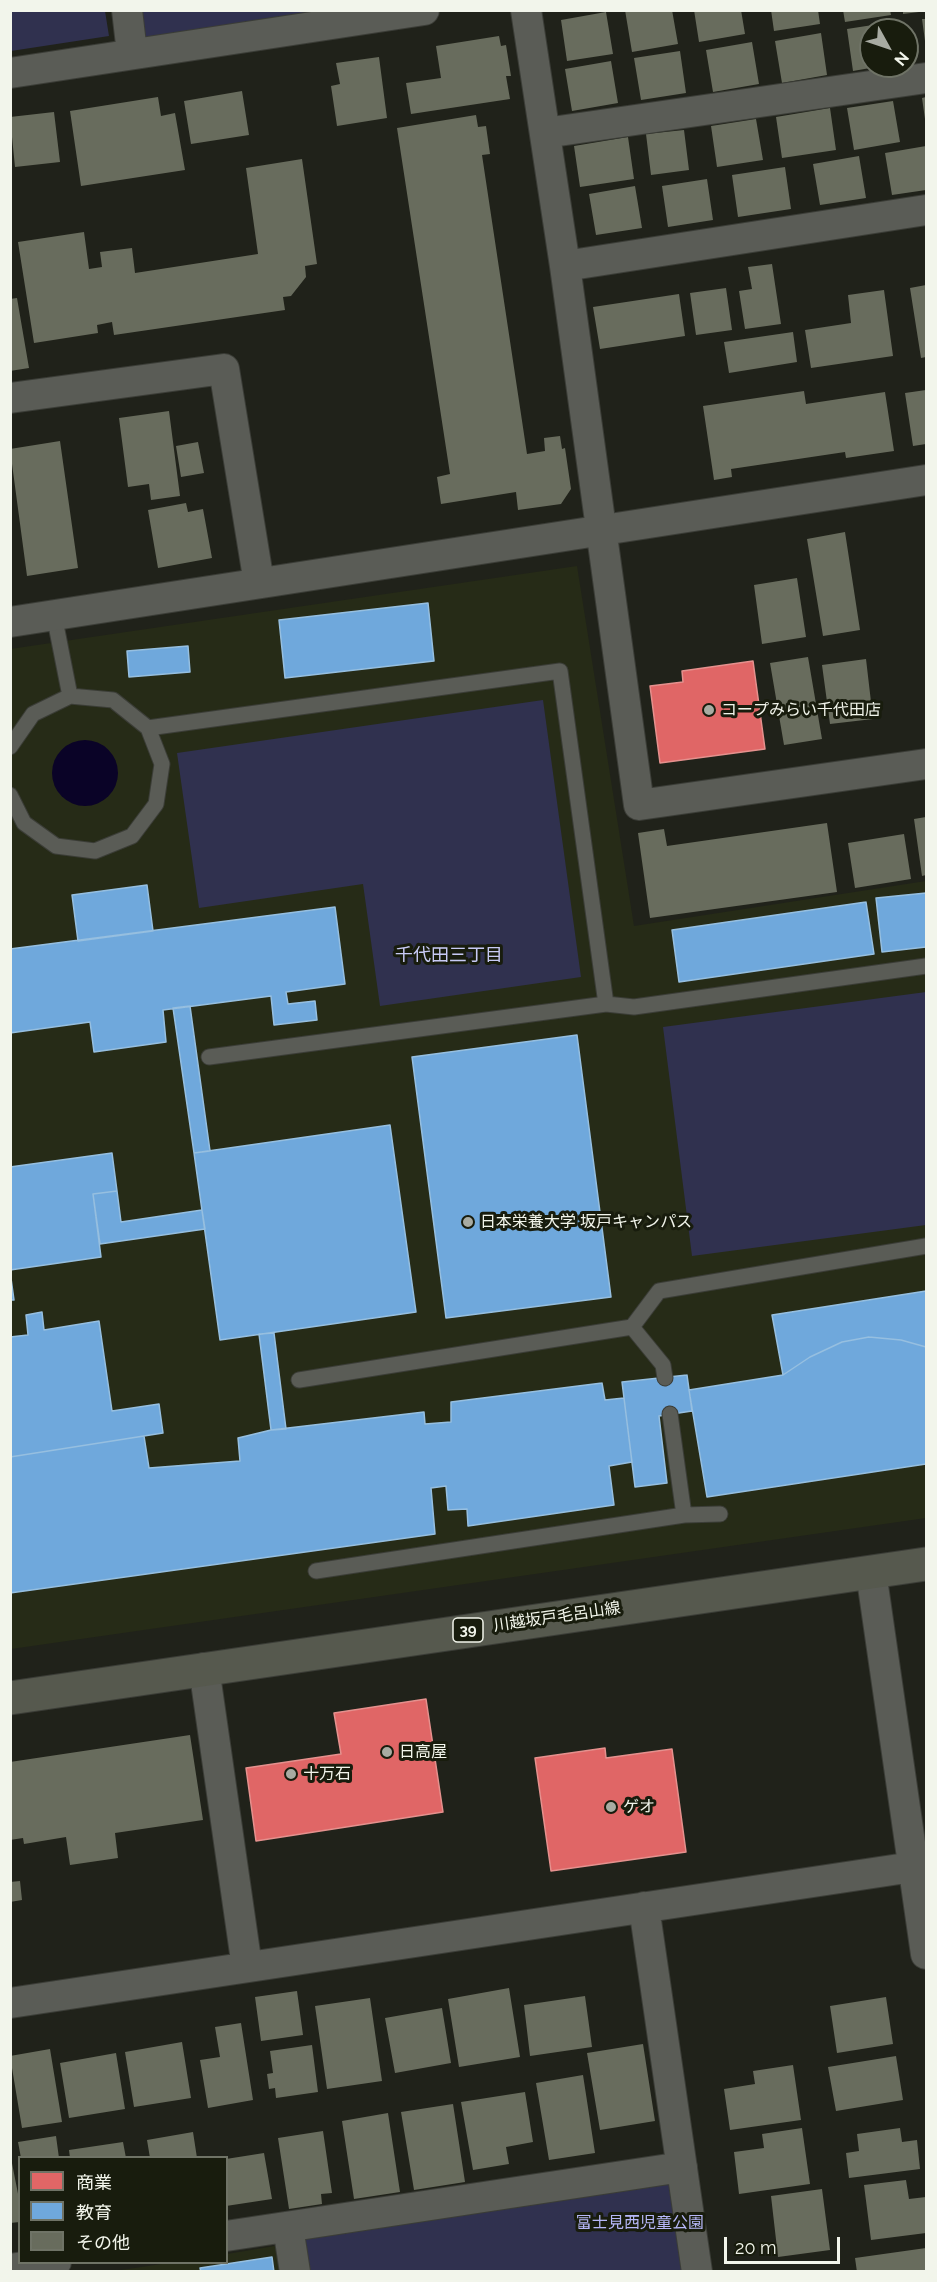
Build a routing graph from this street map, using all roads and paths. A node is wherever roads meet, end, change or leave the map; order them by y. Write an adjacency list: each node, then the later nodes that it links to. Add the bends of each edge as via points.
1 (127, 10): 4 (street)
2 (424, 10): 4 (street)
3 (526, 10): 7 (street)
4 (132, 53): 5 (street)
5 (10, 73)
6 (927, 78): 7 (street)
7 (544, 133): 9 (street)
8 (927, 210): 9 (street)
9 (566, 266): 12 (street)
10 (10, 399): 13 (street, via 224,369)
11 (927, 480): 12 (street)
12 (601, 528): 13 (street); 19 (street, via 639,805)
13 (259, 583): 14 (street)
14 (54, 615): 15 (street); 16 (lane)
15 (10, 622)
16 (69, 696): 17 (lane, via 113,700); 18 (lane, via 33,714)
17 (148, 728): 20 (lane, via 162,765 156,804 132,836 95,851 56,846 24,823); 22 (lane, via 560,671)
18 (10, 747)
19 (927, 764)
20 (10, 795)
21 (927, 966): 22 (lane, via 634,1007)
22 (606, 1004): 23 (lane)
23 (209, 1056)
24 (927, 1246): 25 (lane, via 659,1291)
25 (632, 1327): 26 (lane, via 663,1365); 27 (lane)
26 (665, 1377)
27 (299, 1380)
28 (670, 1414): 30 (lane)
29 (720, 1514): 30 (lane)
30 (684, 1515): 32 (lane)
31 (927, 1564): 33 (main road, 川越坂戸毛呂山線 / 39)
32 (316, 1571)
33 (871, 1572): 34 (main road, 川越坂戸毛呂山線 / 39); 36 (street)
34 (204, 1668): 35 (main road, 川越坂戸毛呂山線 / 39); 39 (street)
35 (10, 1698)
36 (920, 1866): 37 (street); 38 (street)
37 (644, 1907): 39 (street); 41 (street)
38 (927, 1954)
39 (247, 1967): 40 (street)
40 (10, 2003)
41 (682, 2167): 42 (street); 47 (street)
42 (288, 2227): 43 (street); 46 (street)
43 (228, 2236)
44 (44, 2264): 45 (street)
45 (10, 2270)
46 (295, 2271)
47 (697, 2271)

